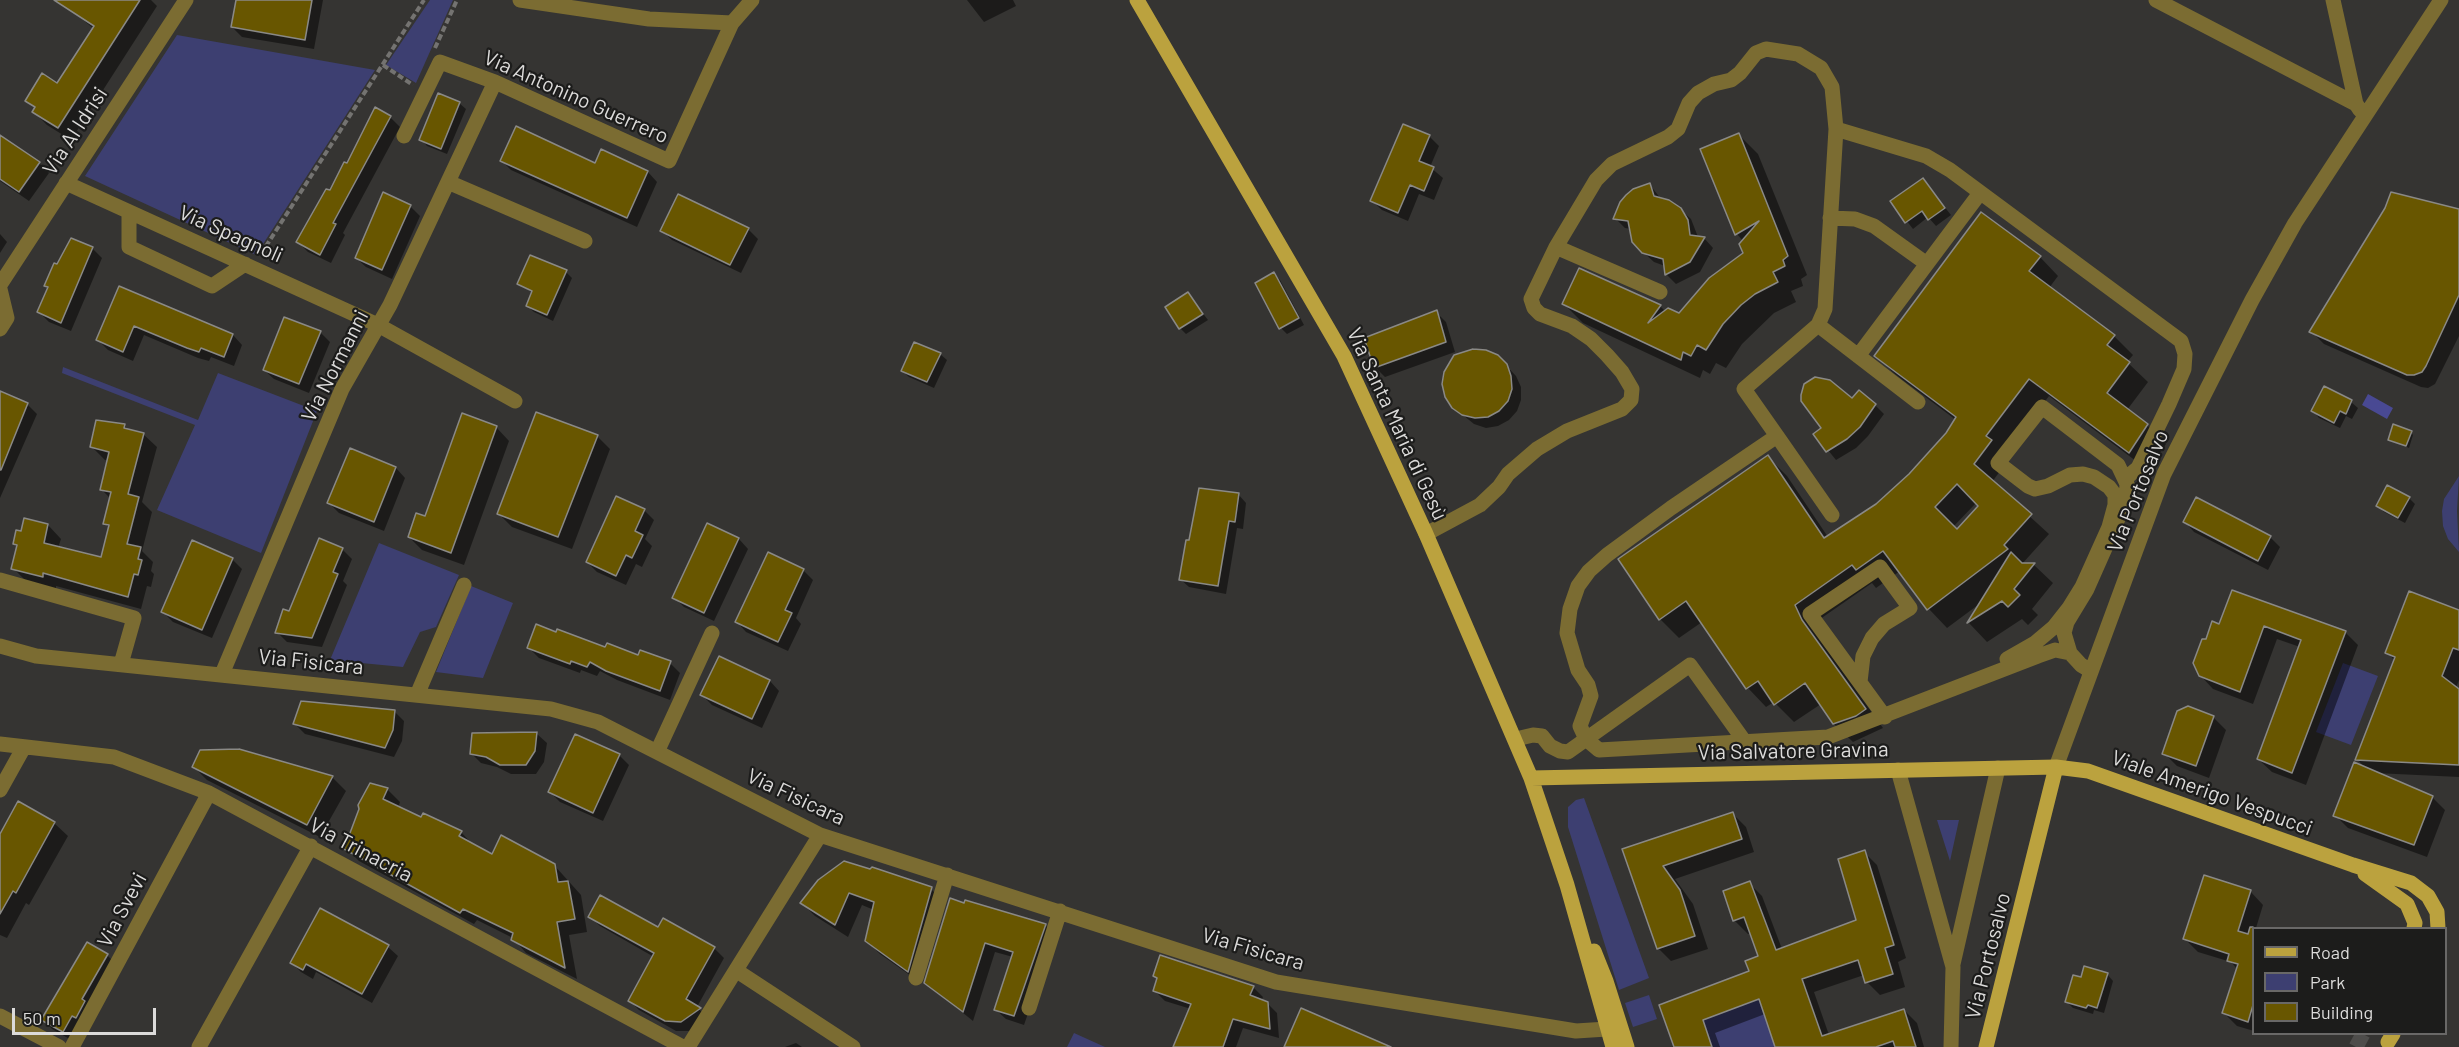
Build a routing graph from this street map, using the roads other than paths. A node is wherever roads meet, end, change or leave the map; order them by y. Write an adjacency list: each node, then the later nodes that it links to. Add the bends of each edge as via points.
1 (186, 0): 14 (street, Via Al Idrisi)
2 (520, 0): 8 (street, via 649,19)
3 (752, 0): 8 (street, Via Antonino Guerrero)
4 (2156, 0): 10 (street)
5 (2333, 0): 10 (street)
6 (2440, 0): 11 (street, Via Portosalvo)
7 (1138, 1): 34 (main road, Via Santa Maria di Gesù, via 1344,356)
8 (732, 23): 9 (street, Via Antonino Guerrero, via 669,161)
9 (495, 82): 13 (street, Via Antonino Guerrero, via 440,62); 15 (street, Via Normanni)
10 (2356, 104): 11 (street)
11 (2365, 117): 42 (street, Via Portosalvo, via 2295,223 2164,474)
12 (1836, 129): 16 (street, via 1926,156); 18 (street); 20 (street, via 1832,87 1821,68 1798,54 1766,49 1756,53 1731,80 1698,93 1689,103 1678,129 1668,137 1612,164 1596,180)
13 (404, 136)
14 (66, 183): 17 (street, Via Spagnoli); 23 (street, Via Al Idrisi)
15 (448, 183): 19 (street); 25 (street, Via Normanni)
16 (1980, 193): 21 (street); 32 (street, via 2181,341 2184,369 2138,468)
17 (129, 212): 22 (street, Via Spagnoli); 22 (street, via 129,247 212,286)
18 (1830, 218): 21 (street, via 1855,219 1874,226); 26 (street, via 1825,309)
19 (585, 241)
20 (1556, 247): 24 (street); 34 (street, via 1531,299 1534,308 1591,339 1622,372 1632,389 1631,400 1622,409 1567,431 1538,449 1508,474 1487,499)
21 (1927, 264): 28 (street)
22 (249, 266): 25 (street, Via Spagnoli)
23 (0, 287): 27 (street, via 7,318)
24 (1660, 292)
25 (378, 325): 29 (street, Via Spagnoli); 43 (street, Via Normanni, via 342,389)
26 (1818, 326): 28 (street); 31 (street, via 1744,389)
27 (0, 329)
28 (1858, 356): 30 (street)
29 (515, 401)
30 (1918, 402)
31 (1777, 436): 33 (street); 48 (street, via 1607,555 1578,586 1567,633 1591,696 1580,726)
32 (2126, 478): 37 (street, via 2118,465 2042,407 1998,463 2035,489 2083,474 2094,477 2115,495 2109,526 2082,587); 40 (street, via 2126,500 2087,589 2067,622)
33 (1832, 515)
34 (1426, 534): 47 (main road, Via Santa Maria di Gesù)
35 (0, 580): 41 (street, via 134,618)
36 (464, 585): 45 (street)
37 (2054, 627): 40 (street, via 2055,637); 46 (street, via 2017,655 1912,701)
38 (712, 633): 52 (street)
39 (0, 646): 41 (street, Via Fisicara, via 36,656)
40 (2066, 652): 42 (street); 46 (street, via 2055,650 2038,656)
41 (121, 664): 43 (street, Via Fisicara)
42 (2091, 671): 53 (street, Via Portosalvo)
43 (222, 674): 45 (street, Via Fisicara)
44 (1860, 682): 44 (street, via 1863,656 1872,638 1884,624 1910,608 1880,567 1810,614); 46 (street)
45 (417, 695): 52 (street, Via Fisicara, via 551,709 598,722)
46 (1885, 717): 49 (street, via 1828,737)
47 (1516, 739): 48 (street, via 1542,736 1550,746 1568,752); 56 (main road, Via Santa Maria di Gesù)
48 (1586, 739): 49 (street, via 1599,750); 49 (street, via 1690,665)
49 (1744, 742)
50 (0, 744): 51 (street, Via Trinacria)
51 (24, 747): 57 (street); 58 (street, Via Trinacria, via 114,757)
52 (657, 752): 59 (street, Via Fisicara)
53 (2056, 767): 54 (main road, Via Salvatore Gravina); 61 (main road, Viale Amerigo Vespucci, via 2088,771); 82 (main road, Via Portosalvo)
54 (1998, 768): 55 (main road, Via Salvatore Gravina); 67 (street)
55 (1898, 770): 56 (main road, Via Salvatore Gravina); 67 (street)
56 (1531, 778): 63 (main road, Via Santa Maria di Gesù)
57 (0, 790)
58 (209, 793): 60 (street, Via Trinacria); 74 (street, Via Svevi)
59 (820, 835): 62 (street, Via Fisicara); 68 (street)
60 (311, 846): 75 (street); 76 (street, Via Trinacria)
61 (2353, 866): 65 (main road, via 2407,904); 66 (main road, via 2411,883 2428,896 2437,912)
62 (947, 875): 64 (street, Via Fisicara); 69 (street)
63 (1567, 885): 72 (main road); 80 (main road, via 1606,981)
64 (1060, 911): 70 (street); 72 (street, Via Fisicara, via 1276,982 1576,1031)
65 (2414, 927)
66 (2438, 927)
67 (1953, 966): 81 (street)
68 (737, 970): 77 (street); 78 (street)
69 (916, 978)
70 (1029, 1008)
71 (0, 1016): 73 (street)
72 (1607, 1029): 79 (main road)
73 (59, 1047)
74 (72, 1047)
75 (199, 1047)
76 (683, 1047)
77 (688, 1047)
78 (854, 1047)
79 (1613, 1047)
80 (1627, 1047)
81 (1951, 1047)
82 (1986, 1047)

